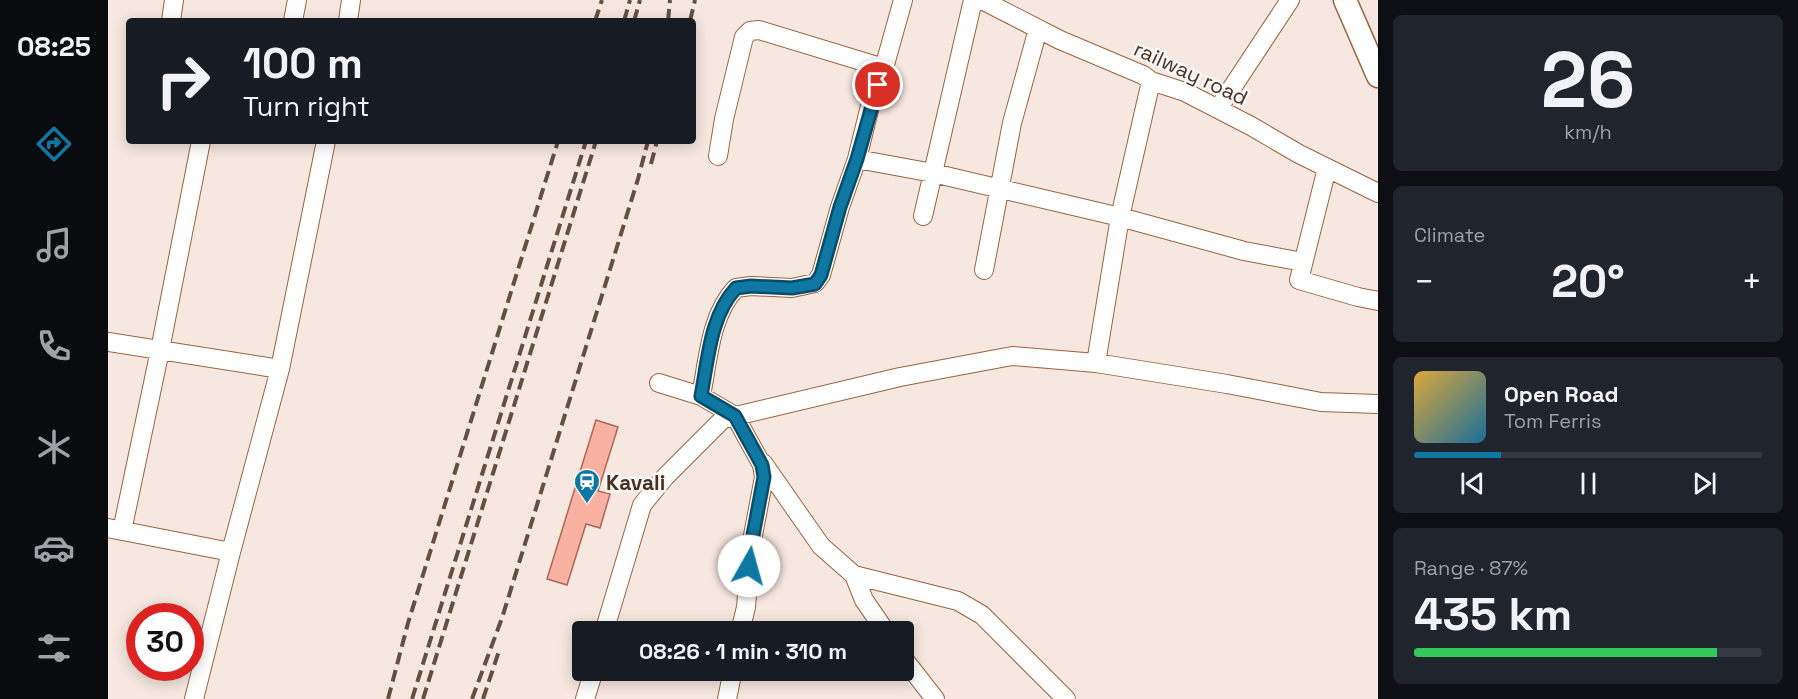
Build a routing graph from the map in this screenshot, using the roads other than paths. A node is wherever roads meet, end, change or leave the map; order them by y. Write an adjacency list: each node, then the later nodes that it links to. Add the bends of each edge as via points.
1 (174, 0): 9 (street)
2 (297, 0): 10 (street)
3 (351, 0): 11 (street)
4 (903, 0): 13 (street)
5 (973, 0): 22 (street)
6 (982, 0): 12 (street, railway road)
7 (1290, 0): 16 (street)
8 (1345, 0): 14 (main road)
9 (171, 18)
10 (294, 18)
11 (348, 18)
12 (1038, 29): 15 (street, railway road); 23 (street, via 1012,123)
13 (884, 68): 19 (street, via 759,30 750,31 744,36); 20 (street)
14 (1378, 76)
15 (1150, 81): 16 (street, railway road, via 1185,92); 26 (street)
16 (1218, 109): 21 (street, railway road)
17 (200, 144): 31 (street)
18 (325, 144): 33 (street)
19 (718, 156)
20 (857, 159): 22 (street); 35 (street, via 821,275 815,284 736,288 727,297 714,328)
21 (1327, 168): 24 (street, railway road); 27 (street)
22 (933, 173): 23 (street); 25 (street)
23 (999, 190): 26 (street); 28 (street)
24 (1378, 193)
25 (923, 216)
26 (1120, 217): 27 (street, via 1244,251); 32 (street)
27 (1303, 262): 29 (street, via 1299,280)
28 (984, 270)
29 (1378, 301)
30 (108, 342): 31 (street)
31 (160, 350): 33 (street); 39 (street)
32 (1096, 363): 36 (street, via 1321,402); 37 (street, via 1012,356 900,377)
33 (280, 369): 40 (street)
34 (659, 383): 35 (street)
35 (701, 396): 37 (street)
36 (1378, 404)
37 (735, 416): 38 (street); 42 (street, via 723,419 642,506)
38 (755, 451): 41 (street, via 821,546); 43 (street, via 764,477 751,546)
39 (115, 529): 40 (street)
40 (231, 552): 48 (street)
41 (854, 575): 44 (street); 52 (street, via 958,601 982,615)
42 (607, 621)
43 (743, 621)
44 (878, 621)
45 (914, 672): 51 (street)
46 (591, 681): 49 (street)
47 (731, 681): 50 (street)
48 (194, 699)
49 (585, 699)
50 (727, 699)
51 (935, 699)
52 (1066, 699)

